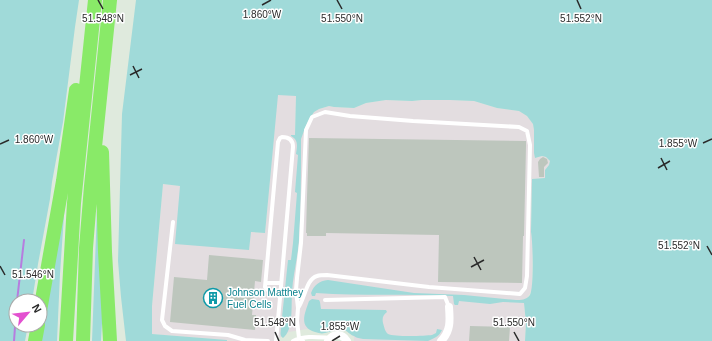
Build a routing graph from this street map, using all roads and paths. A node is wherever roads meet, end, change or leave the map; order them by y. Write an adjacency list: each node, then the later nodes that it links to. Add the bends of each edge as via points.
1 (94, 0): 3 (highway)
2 (110, 0): 4 (highway)
3 (91, 26): 8 (highway, via 76,88); 15 (highway, via 74,203)
4 (101, 86): 16 (highway, via 86,248); 17 (highway)
5 (173, 222): 18 (lane, via 162,320 165,326 172,331)
6 (266, 282): 7 (lane); 7 (lane, via 278,142 284,137 292,140 293,147); 9 (lane, via 266,289 276,292)
7 (281, 283): 9 (lane)
8 (43, 293)
9 (280, 298): 19 (lane)
10 (325, 300): 11 (lane, via 445,297)
11 (449, 307): 22 (street, via 448,329)
12 (298, 308): 12 (lane, via 296,290 302,243 306,130 312,118 325,112 350,116 519,127 527,131 530,145 526,276 525,288 520,294 429,288 327,275 317,276 311,280); 13 (lane, via 297,321)
13 (301, 340): 14 (lane, via 314,336); 20 (lane)
14 (329, 340): 21 (street, via 338,335)
15 (66, 341)
16 (83, 341)
17 (110, 341)
18 (268, 341)
19 (276, 341)
20 (293, 341)
21 (348, 341)
22 (441, 341)

